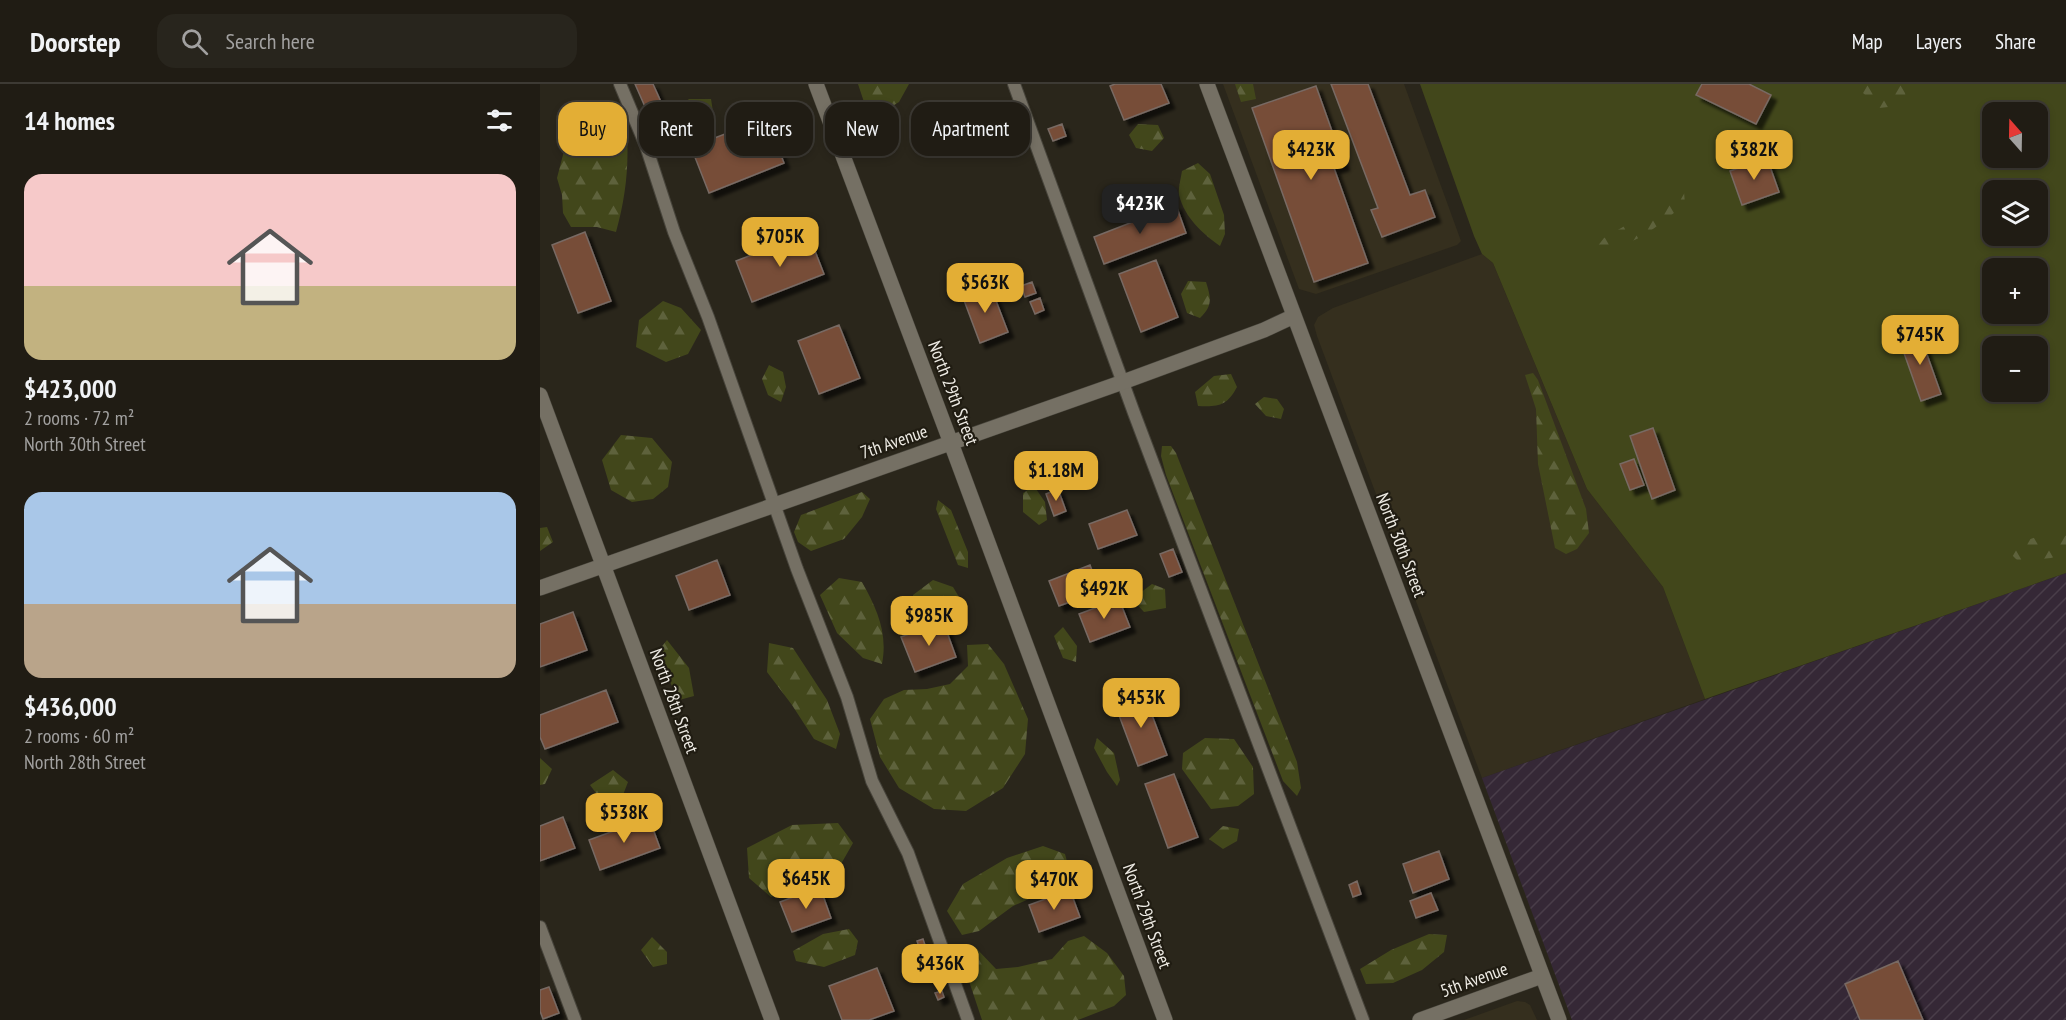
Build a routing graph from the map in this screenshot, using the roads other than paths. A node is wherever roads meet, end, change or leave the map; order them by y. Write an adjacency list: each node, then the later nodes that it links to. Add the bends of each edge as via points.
1 (620, 84): 9 (lane)
2 (816, 84): 8 (street, North 29th Street)
3 (1014, 84): 6 (lane)
4 (1207, 84): 5 (street, North 30th Street)
5 (1294, 316): 6 (street, 7th Avenue); 13 (street, North 30th Street)
6 (1123, 382): 8 (street, 7th Avenue); 18 (lane)
7 (540, 395): 10 (street, North 28th Street)
8 (951, 443): 9 (street, 7th Avenue); 17 (street, North 29th Street)
9 (775, 505): 10 (street, 7th Avenue); 16 (lane, via 847,697 872,781 908,853)
10 (603, 566): 11 (street, 7th Avenue); 15 (street, North 28th Street)
11 (540, 588)
12 (540, 927): 14 (lane)
13 (1542, 976): 19 (street, 5th Avenue); 20 (street, North 30th Street)
14 (575, 1020)
15 (772, 1020)
16 (968, 1020)
17 (1165, 1020)
18 (1363, 1020)
19 (1420, 1020)
20 (1559, 1020)

